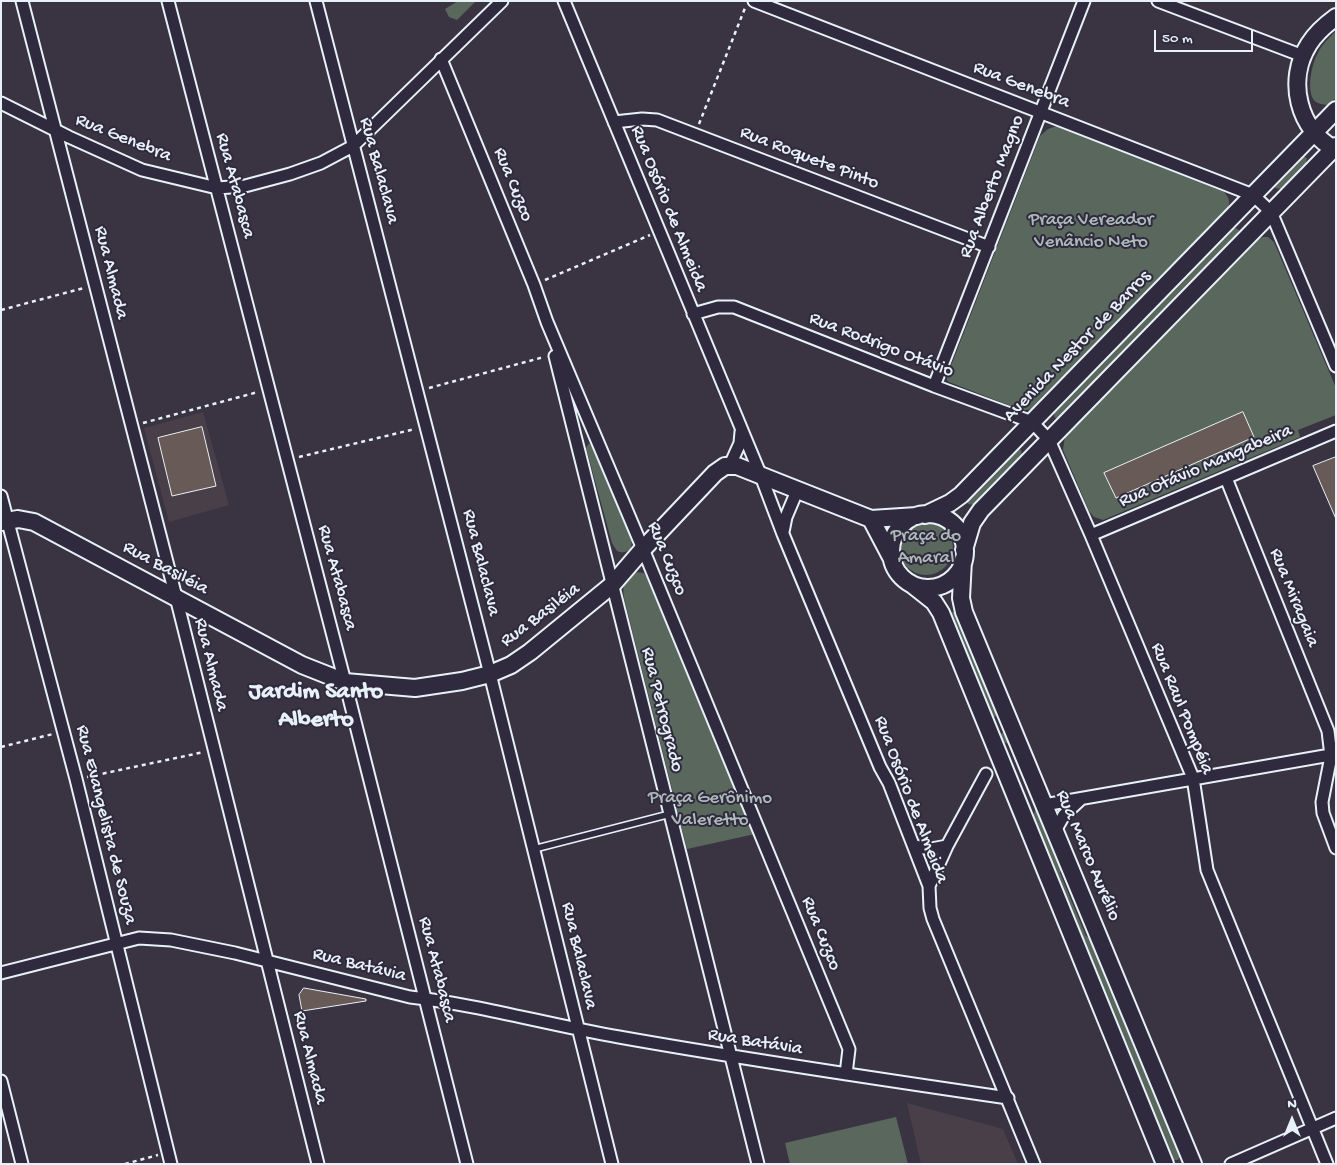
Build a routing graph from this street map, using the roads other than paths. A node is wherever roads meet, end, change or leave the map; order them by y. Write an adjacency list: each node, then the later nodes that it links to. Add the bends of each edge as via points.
1 (22, 1): 16 (street, Rua Almada)
2 (168, 1): 20 (street, Rua Atabasca)
3 (316, 1): 18 (street, Rua Balaclava)
4 (502, 1): 11 (street, Rua Genebra)
5 (564, 1): 15 (street, Rua Osório de Almeida)
6 (754, 1): 14 (street, Rua Genebra)
7 (1084, 1): 14 (street, Rua Alberto Magno)
8 (1158, 1): 10 (street)
9 (1336, 17): 10 (street, via 1316,34)
10 (1303, 56): 17 (street, via 1298,75 1298,95 1303,115)
11 (441, 59): 18 (street, Rua Genebra); 25 (street, Rua Cuzco)
12 (1, 103): 16 (street, Rua Genebra)
13 (1336, 110): 17 (street, Avenida Nestor de Barros)
14 (1041, 112): 21 (street, Rua Genebra); 23 (street, Rua Alberto Magno)
15 (614, 122): 23 (street, Rua Roquete Pinto, via 650,119); 24 (street, Rua Osório de Almeida)
16 (55, 130): 20 (street, Rua Genebra, via 142,170); 47 (street, Rua Almada)
17 (1313, 133): 19 (street); 21 (street, Avenida Nestor de Barros)
18 (353, 146): 20 (street, Rua Genebra, via 321,163 290,174 245,186); 48 (street, Rua Balaclava)
19 (1335, 149): 22 (street)
20 (217, 188): 49 (street, Rua Atabasca)
21 (1253, 195): 22 (street, Rua Genebra); 28 (street, Avenida Nestor de Barros)
22 (1271, 212): 26 (street); 31 (street)
23 (989, 247): 27 (street, Rua Alberto Magno)
24 (693, 314): 27 (street, Rua Rodrigo Otávio, via 718,307 734,307); 29 (street, Rua Osório de Almeida)
25 (547, 322): 42 (street, Rua Cuzco); 46 (street, Rua Petrogrado)
26 (1336, 366)
27 (934, 386): 28 (street, Rua Rodrigo Otávio)
28 (1032, 422): 31 (street, Rua Rodrigo Otávio); 37 (street, Avenida Nestor de Barros, via 956,500)
29 (741, 431): 32 (street); 33 (street, Rua Osório de Almeida)
30 (1336, 431): 34 (street, Rua Otávio Mangabeira)
31 (1049, 440): 41 (street, Rua Raul Pompéia); 43 (street, via 981,510 972,523)
32 (730, 465): 33 (street); 42 (street, Rua Basiléia, via 720,468)
33 (761, 476): 35 (street); 40 (street, Rua Osório de Almeida)
34 (1226, 478): 41 (street, Rua Otávio Mangabeira); 52 (street, Rua Miragaia, via 1328,732)
35 (797, 491): 38 (street); 40 (street)
36 (1, 496): 39 (street, Rua Evangelista de Souza)
37 (921, 515): 38 (street); 43 (street, via 940,516 952,524 961,535); 44 (street, via 903,524 894,536)
38 (871, 519): 44 (street)
39 (4, 521): 47 (street, Rua Basiléia, via 26,519 34,522); 64 (street, Rua Evangelista de Souza, via 64,732)
40 (783, 534): 59 (street, Rua Osório de Almeida)
41 (1091, 535): 54 (street, Rua Raul Pompéia)
42 (643, 549): 46 (street, Rua Basiléia); 70 (street, Rua Cuzco, via 848,1049)
43 (964, 555): 45 (street, via 956,574 942,585 925,588); 50 (street, Rua Marco Aurélio, via 961,598 964,612)
44 (892, 560): 45 (street, via 896,571)
45 (910, 583): 51 (street, via 934,602 941,613)
46 (612, 585): 48 (street, Rua Basiléia, via 530,652); 57 (street, Rua Petrogrado)
47 (176, 597): 49 (street, Rua Basiléia, via 302,664); 65 (street, Rua Almada)
48 (490, 674): 49 (street, Rua Basiléia, via 415,688); 62 (street, Rua Balaclava)
49 (345, 682): 67 (street, Rua Atabasca)
50 (1011, 725): 51 (street); 56 (street, Rua Marco Aurélio)
51 (991, 734): 82 (street)
52 (1334, 755): 54 (street); 61 (street, Rua Miragaia, via 1322,802)
53 (986, 774): 60 (street)
54 (1193, 778): 55 (street); 74 (street, Rua Raul Pompéia, via 1207,870)
55 (1080, 800): 56 (street); 58 (street, via 1064,815)
56 (1044, 805): 58 (street, Rua Marco Aurélio)
57 (670, 814): 62 (lane); 69 (street, Rua Petrogrado)
58 (1055, 831): 83 (street, Rua Marco Aurélio)
59 (914, 846): 60 (street, via 931,849); 63 (street, Rua Osório de Almeida)
60 (947, 846): 63 (street)
61 (1336, 848)
62 (534, 849): 68 (street, Rua Balaclava)
63 (929, 886): 72 (street, Rua Osório de Almeida, via 933,919)
64 (117, 944): 65 (street, Rua Batávia, via 139,938 161,939); 66 (street, Rua Batávia); 75 (street, Rua Evangelista de Souza)
65 (267, 960): 67 (street, Rua Batávia); 77 (street, Rua Almada)
66 (1, 973)
67 (425, 999): 68 (street, Rua Batávia); 78 (street, Rua Atabasca)
68 (577, 1030): 69 (street, Rua Batávia); 79 (street, Rua Balaclava)
69 (731, 1057): 70 (street, Rua Batávia); 80 (street, Rua Petrogrado)
70 (846, 1074): 72 (street, Rua Batávia)
71 (1, 1081): 76 (street)
72 (1008, 1098): 81 (street, Rua Osório de Almeida)
73 (1336, 1118): 74 (street)
74 (1312, 1128): 84 (street); 85 (street, Rua Raul Pompéia)
75 (170, 1158)
76 (22, 1164)
77 (318, 1164)
78 (467, 1164)
79 (612, 1164)
80 (758, 1164)
81 (1034, 1164)
82 (1165, 1164)
83 (1193, 1164)
84 (1231, 1164)
85 (1327, 1164)

